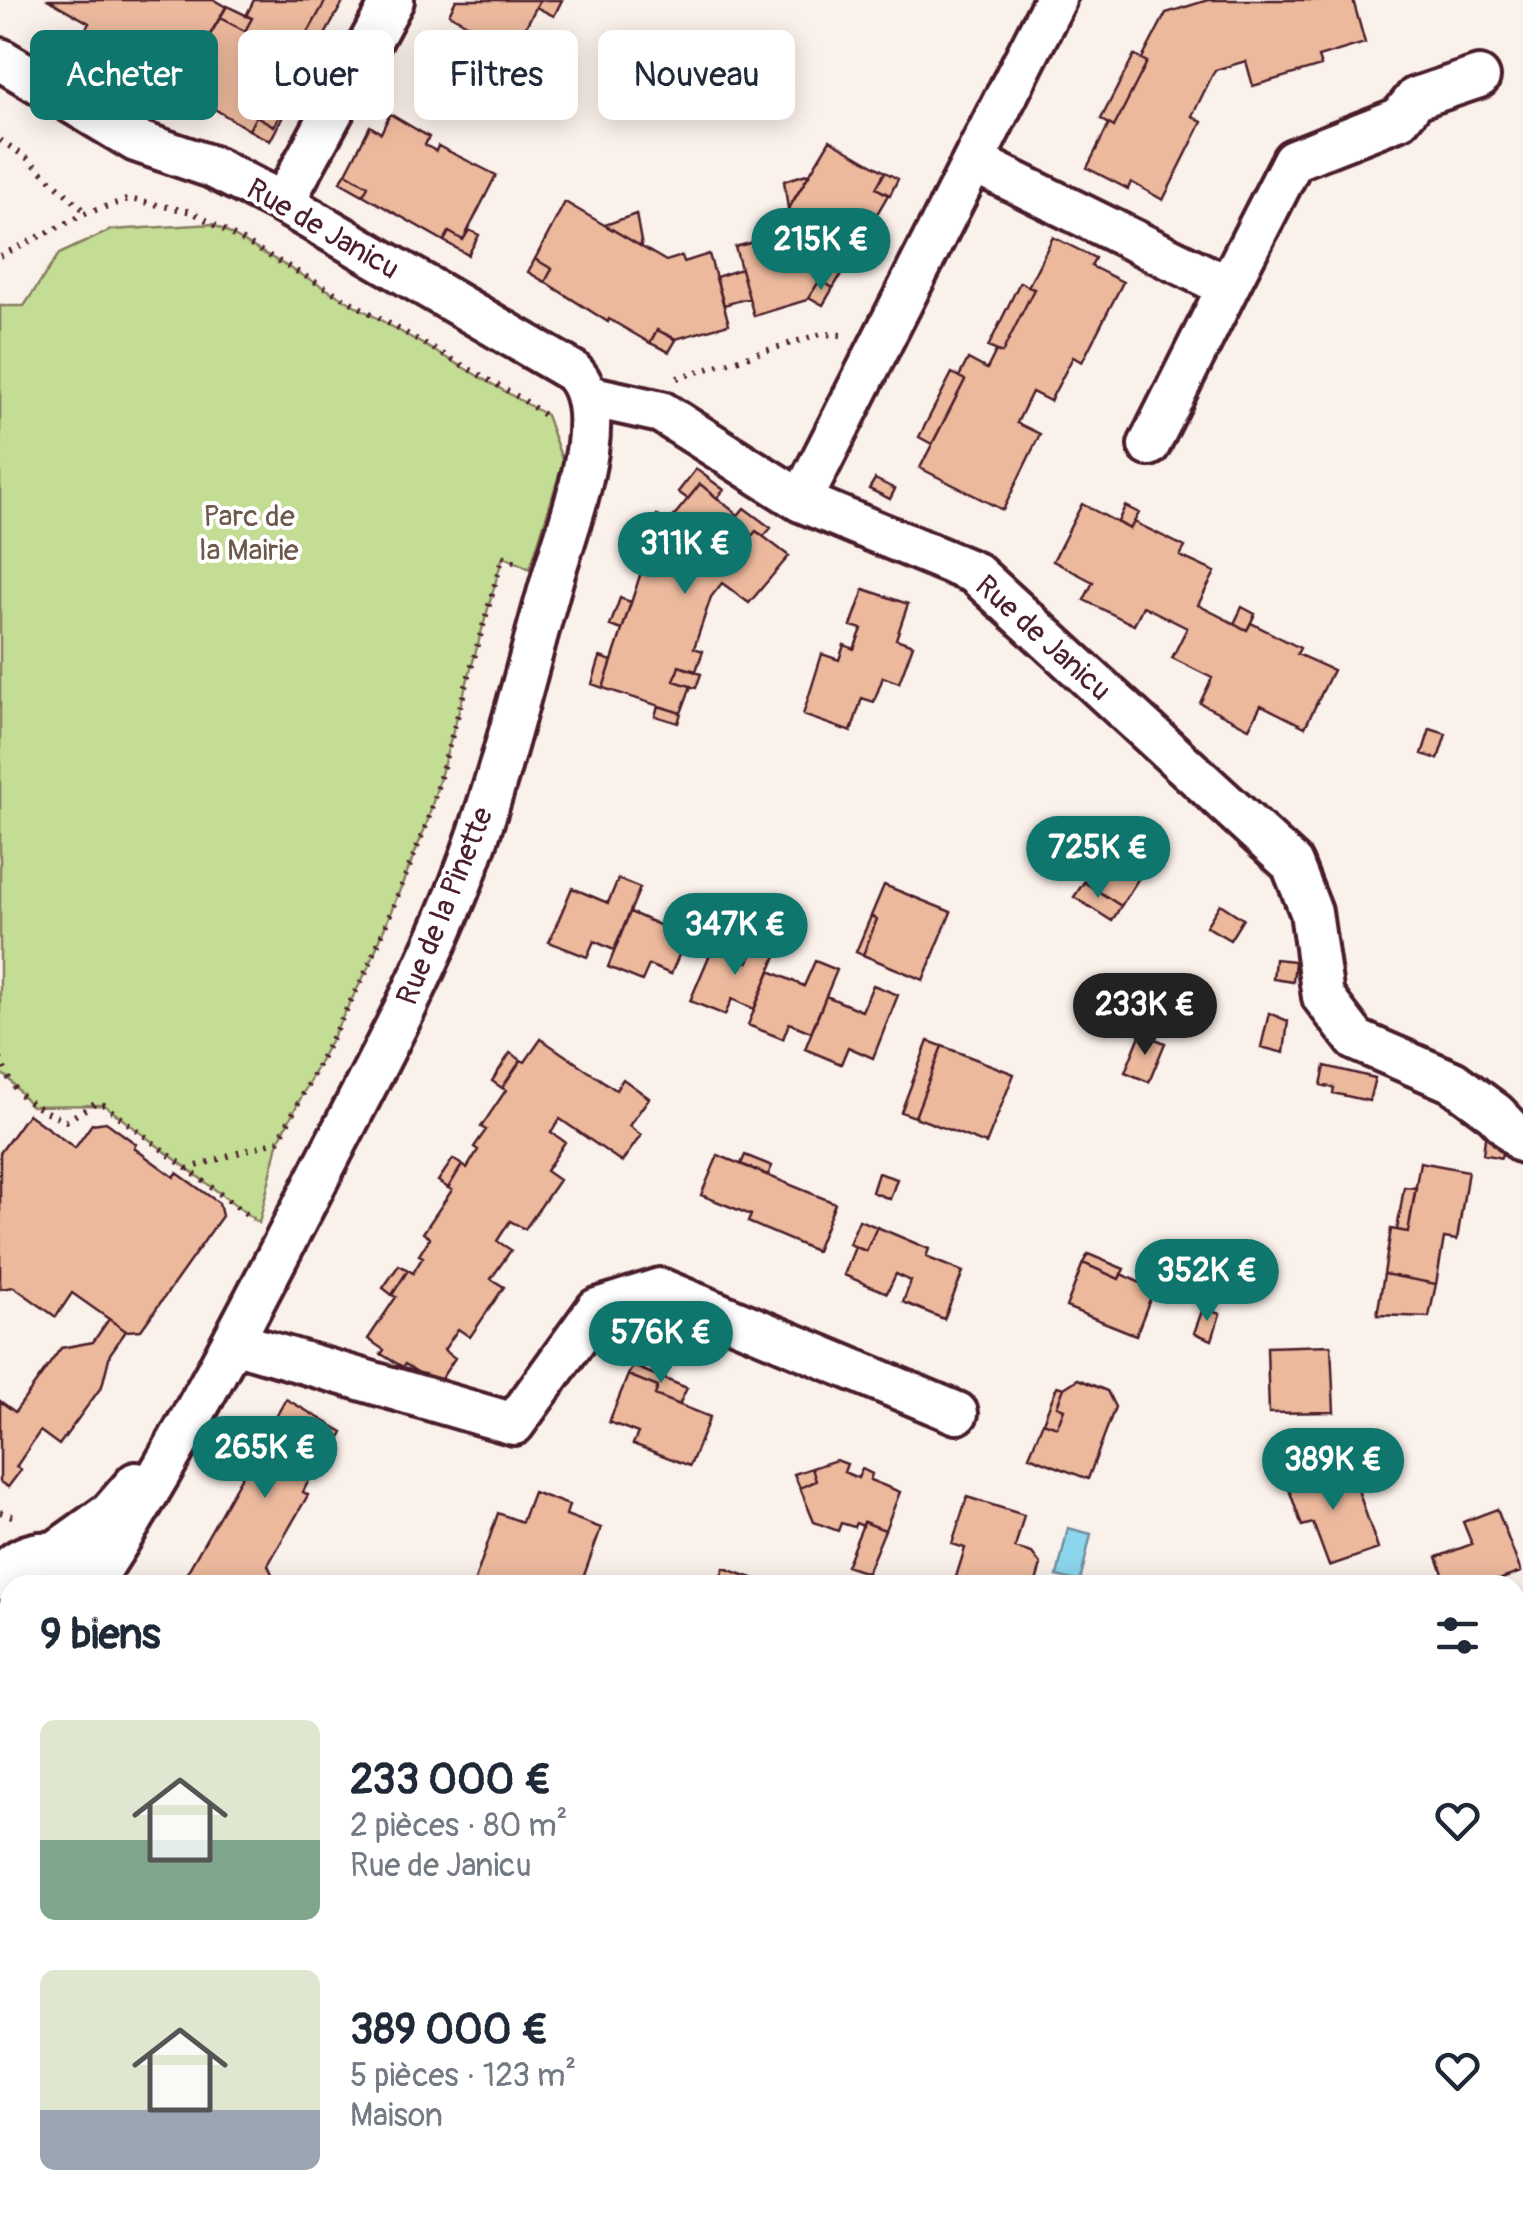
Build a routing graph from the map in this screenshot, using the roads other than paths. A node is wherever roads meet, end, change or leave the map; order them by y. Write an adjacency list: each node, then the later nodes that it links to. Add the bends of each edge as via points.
1 (393, 0): 6 (street)
2 (1055, 0): 5 (street)
3 (0, 59): 6 (street, Rue de Janicu, via 136,141)
4 (1478, 77): 7 (street, via 1416,98 1400,118 1292,160)
5 (974, 162): 7 (street); 10 (street)
6 (283, 202): 8 (street, Rue de Janicu, via 572,371)
7 (1228, 287): 9 (street)
8 (588, 396): 10 (street, Rue de Janicu, via 661,412); 12 (street, Rue de la Pinette, via 580,482 461,883 414,990)
9 (1148, 444)
10 (801, 501): 11 (street, Rue de Janicu, via 974,573 1292,864 1310,912 1323,997 1356,1040 1453,1082)
11 (1523, 1142)
12 (233, 1342): 13 (street, Rue de la Pinette); 14 (street, via 514,1424 597,1309 660,1289)
13 (210, 1384): 15 (street, Rue de la Pinette, via 110,1514); 17 (street, Rue de la Pinette)
14 (957, 1413)
15 (19, 1558): 16 (street, via 70,1560)
16 (85, 1575)
17 (97, 1575)

